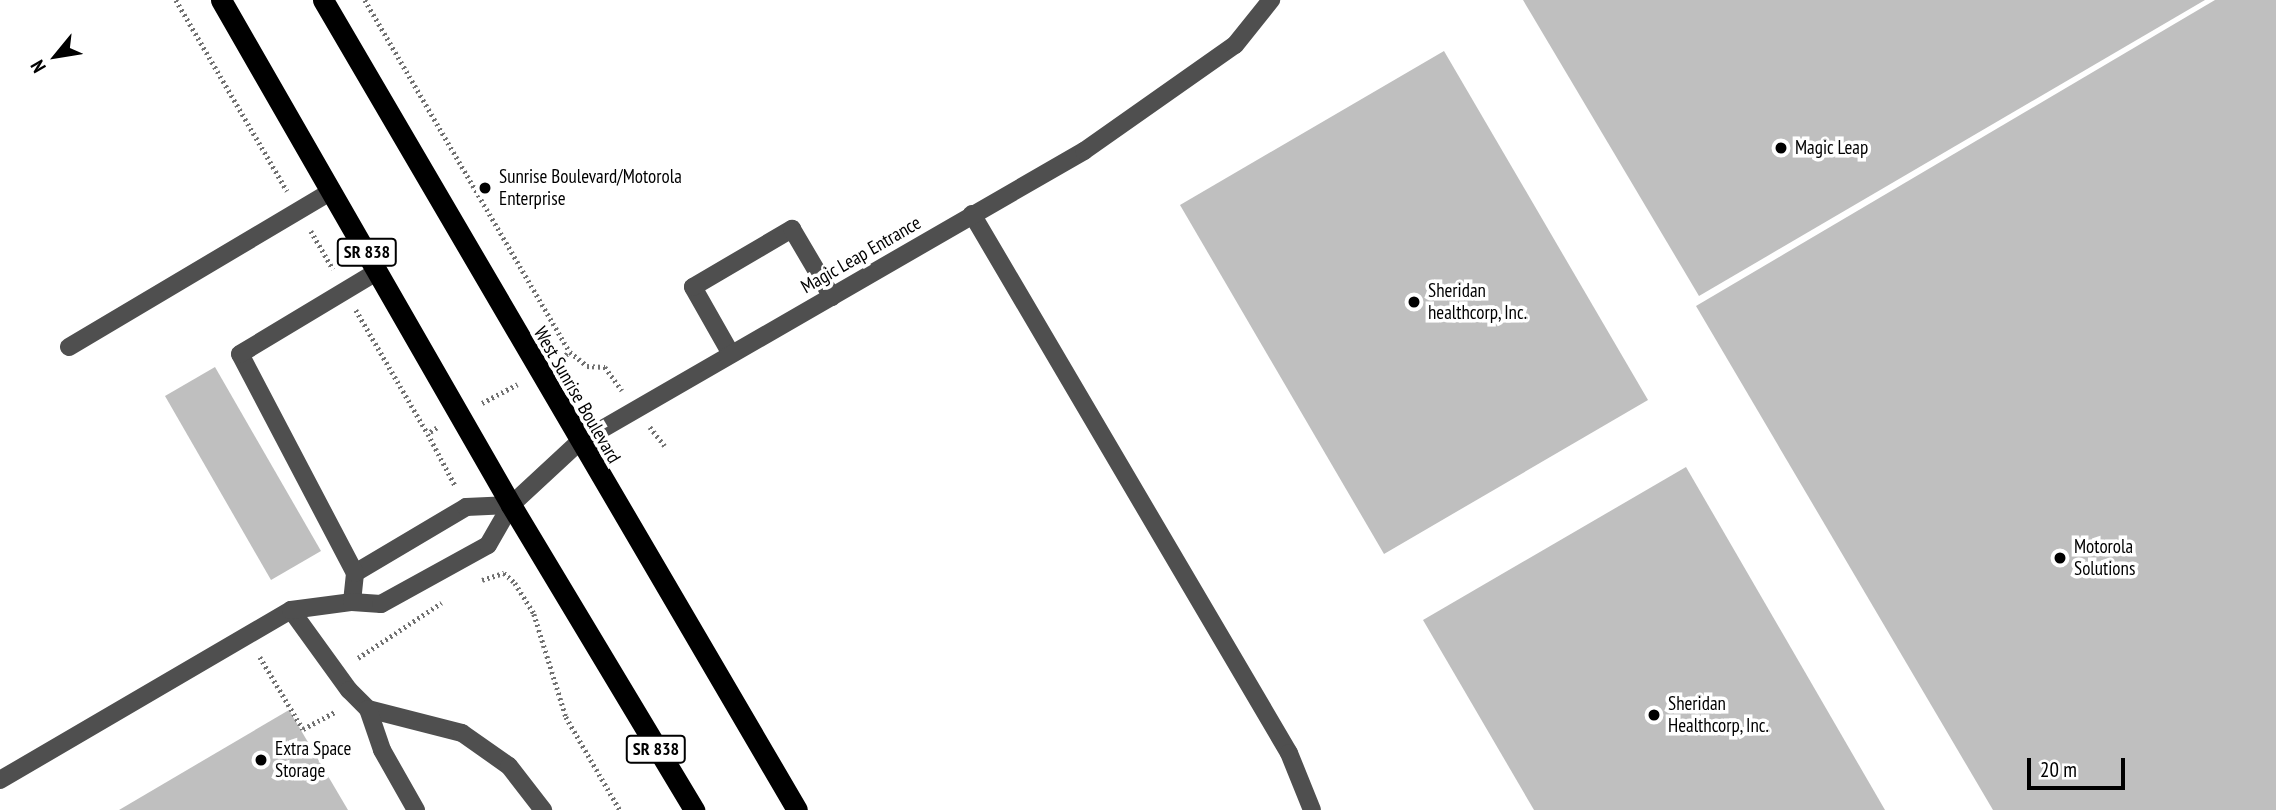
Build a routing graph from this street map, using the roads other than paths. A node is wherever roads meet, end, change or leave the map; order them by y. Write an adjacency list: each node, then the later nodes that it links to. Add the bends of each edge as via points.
1 (221, 0): 4 (highway, SR 838)
2 (323, 0): 10 (highway, West Sunrise Boulevard)
3 (1271, 0): 5 (street, Magic Leap Entrance, via 1235,45 1084,151)
4 (332, 191): 6 (highway, SR 838); 8 (street)
5 (972, 214): 7 (street, Magic Leap Entrance); 21 (street, via 1289,753)
6 (378, 271): 11 (highway, SR 838); 12 (street, via 240,354)
7 (832, 297): 9 (street, Magic Leap Entrance); 9 (street, via 792,229 693,287)
8 (69, 346)
9 (731, 354): 10 (street, Magic Leap Entrance)
10 (578, 443): 11 (street, Magic Leap Entrance); 20 (highway, West Sunrise Boulevard)
11 (511, 505): 12 (street, via 466,507); 13 (street, Magic Leap Entrance, via 488,545 382,604); 19 (highway, SR 838)
12 (355, 573): 13 (street)
13 (352, 602): 14 (street)
14 (291, 610): 15 (street); 16 (street)
15 (369, 709): 17 (street, via 462,733 509,766); 18 (street, via 382,750)
16 (0, 780)
17 (538, 809)
18 (416, 810)
19 (694, 810)
20 (797, 810)
21 (1312, 810)

